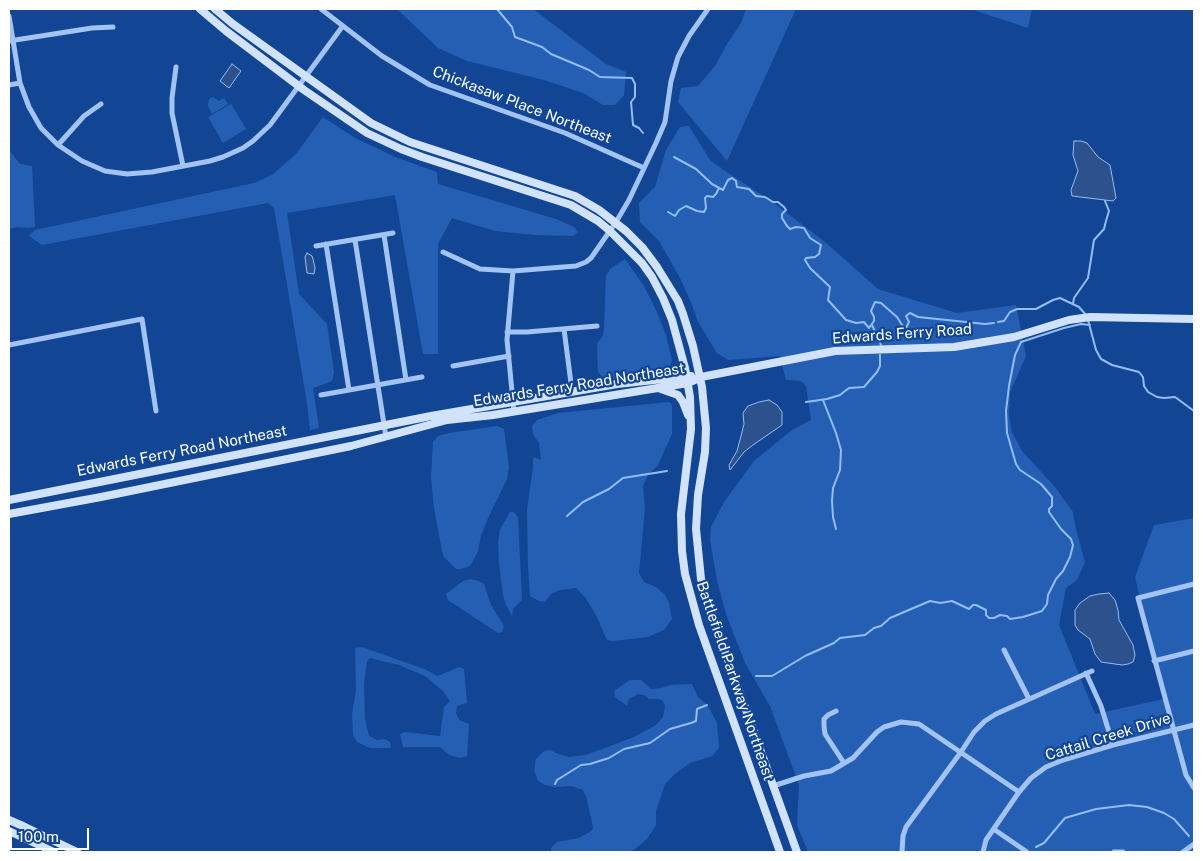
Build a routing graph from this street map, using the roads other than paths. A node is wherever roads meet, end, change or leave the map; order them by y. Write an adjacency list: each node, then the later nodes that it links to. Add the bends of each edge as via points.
1 (200, 9): 13 (main road, Battlefield Parkway Northeast)
2 (215, 9): 10 (main road, Battlefield Parkway Northeast)
3 (320, 9): 7 (street, Chickasaw Place Northeast)
4 (708, 9): 17 (street, via 678,58 665,122)
5 (9, 16): 8 (street)
6 (113, 27): 8 (street)
7 (342, 27): 10 (street); 17 (street, Chickasaw Place Northeast, via 397,67 430,85 584,141)
8 (11, 41): 11 (street)
9 (176, 67): 16 (street, via 172,113)
10 (306, 77): 13 (street); 18 (main road, Battlefield Parkway Northeast, via 358,115 397,137 565,192)
11 (20, 83): 12 (street); 15 (street, via 35,118)
12 (9, 85)
13 (299, 85): 16 (street, via 270,125 253,141 223,158); 19 (main road, Battlefield Parkway Northeast, via 383,141 422,157 559,201 586,213)
14 (101, 104): 15 (street, via 84,116)
15 (58, 145): 16 (street, via 88,164 116,173 139,174)
16 (183, 166)
17 (644, 168): 18 (street)
18 (616, 222): 19 (street); 35 (main road, Battlefield Parkway Northeast, via 650,256 678,301)
19 (610, 231): 26 (street, via 582,265); 36 (main road, Battlefield Parkway Northeast, via 642,263 660,290 675,327)
20 (393, 233): 21 (street)
21 (384, 235): 22 (street); 37 (street)
22 (355, 240): 23 (street); 38 (street)
23 (326, 244): 24 (street); 40 (street)
24 (316, 246)
25 (443, 252): 26 (street, via 480,269)
26 (512, 271): 30 (street)
27 (1194, 319): 35 (main road, Edwards Ferry Road, via 1087,317 977,344 835,351)
28 (597, 326): 29 (street)
29 (564, 329): 30 (street); 41 (street)
30 (507, 332): 32 (street)
31 (9, 345): 44 (street, via 142,319)
32 (508, 356): 33 (street); 43 (street)
33 (452, 366)
34 (422, 377): 37 (street)
35 (701, 377): 36 (main road, Edwards Ferry Road Northeast); 64 (main road, Battlefield Parkway Northeast, via 706,428 696,529 702,579)
36 (688, 379): 39 (main road, Edwards Ferry Road Northeast); 41 (main road, Edwards Ferry Road Northeast); 46 (main road, Battlefield Parkway Northeast)
37 (406, 380): 38 (street)
38 (378, 385): 40 (street); 47 (street)
39 (646, 389): 45 (main road, Edwards Ferry Road Northeast); 46 (main road, via 662,389 678,395)
40 (349, 390): 42 (street)
41 (572, 392): 43 (main road, Edwards Ferry Road Northeast)
42 (321, 395)
43 (513, 402): 45 (street); 47 (main road, Edwards Ferry Road Northeast)
44 (156, 411)
45 (514, 412): 48 (main road, Edwards Ferry Road Northeast, via 447,420)
46 (691, 423): 73 (main road, Battlefield Parkway Northeast, via 681,514 685,574 699,625)
47 (384, 425): 48 (street); 49 (main road, Edwards Ferry Road Northeast)
48 (386, 437): 50 (main road, Edwards Ferry Road Northeast)
49 (9, 500)
50 (9, 514)
51 (1194, 584): 54 (street, via 1138,598)
52 (1004, 650): 57 (street)
53 (1194, 651): 54 (street)
54 (1154, 661): 60 (street)
55 (1092, 670): 56 (street)
56 (1086, 673): 57 (street); 61 (street, via 1104,713)
57 (1029, 699): 62 (street, via 985,721)
58 (836, 711): 63 (street, via 824,719 825,734)
59 (1194, 725): 60 (street, Cattail Creek Drive)
60 (1173, 731): 61 (street, Cattail Creek Drive); 65 (street, via 1186,775)
61 (1113, 745): 66 (street, Cattail Creek Drive, via 1046,767)
62 (962, 752): 63 (street, via 919,724 901,722 877,732); 66 (street); 75 (street, via 906,827)
63 (844, 763): 64 (street, via 831,771)
64 (773, 786): 74 (main road, Battlefield Parkway Northeast)
65 (1194, 788)
66 (1019, 792): 68 (street, Cattail Creek Drive)
67 (9, 820): 72 (main road)
68 (995, 830): 76 (street, Cattail Creek Drive, via 986,840); 77 (street)
69 (9, 833): 71 (main road)
70 (1194, 844): 80 (street)
71 (54, 852)
72 (77, 852)
73 (780, 852)
74 (797, 852)
75 (902, 852)
76 (983, 852)
77 (1027, 852)
78 (1114, 852): 79 (street)
79 (1123, 852)
80 (1183, 852)

